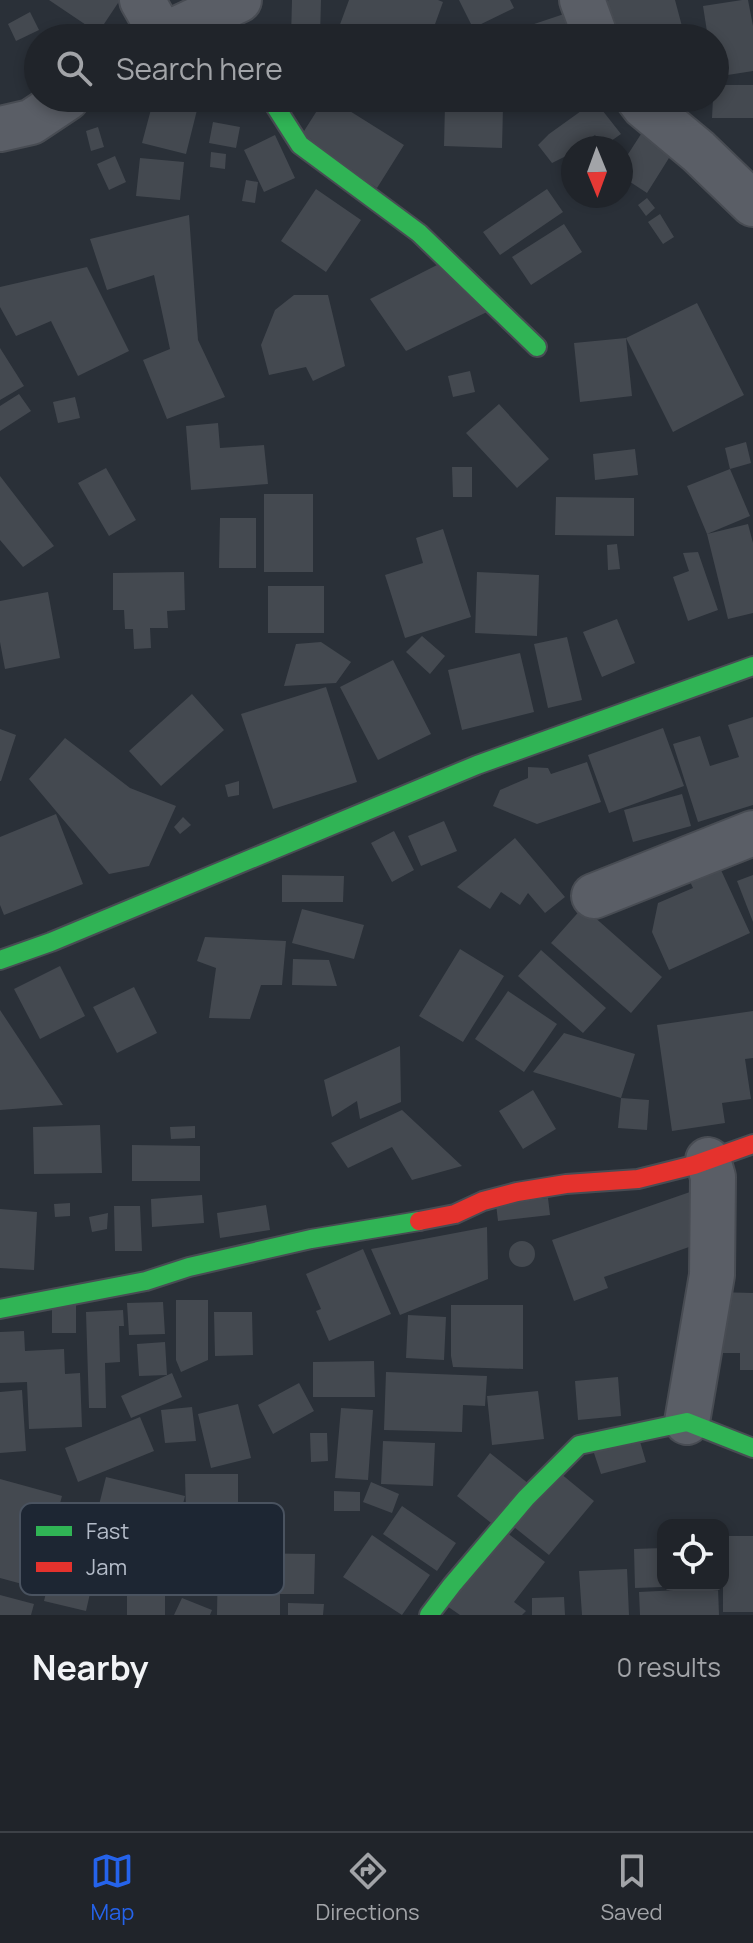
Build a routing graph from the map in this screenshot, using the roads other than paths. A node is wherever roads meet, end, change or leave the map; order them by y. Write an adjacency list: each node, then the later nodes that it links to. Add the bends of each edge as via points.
1 (582, 0): 4 (street)
2 (228, 16): 3 (street)
3 (154, 24)
4 (591, 24)
5 (46, 112): 8 (street, via 31,122)
6 (279, 112): 10 (street, via 300,145 419,233)
7 (651, 112): 9 (street)
8 (0, 129)
9 (753, 204)
10 (537, 347)
11 (753, 666): 14 (street, via 477,765)
12 (753, 833): 13 (street)
13 (594, 896)
14 (0, 960)
15 (753, 1144): 16 (street)
16 (708, 1160): 17 (street, via 638,1179 517,1192 455,1214 311,1239 146,1281); 18 (street, via 713,1177 712,1275)
17 (0, 1309)
18 (687, 1422): 19 (street); 20 (street, via 579,1445 526,1498)
19 (753, 1448)
20 (429, 1615)

